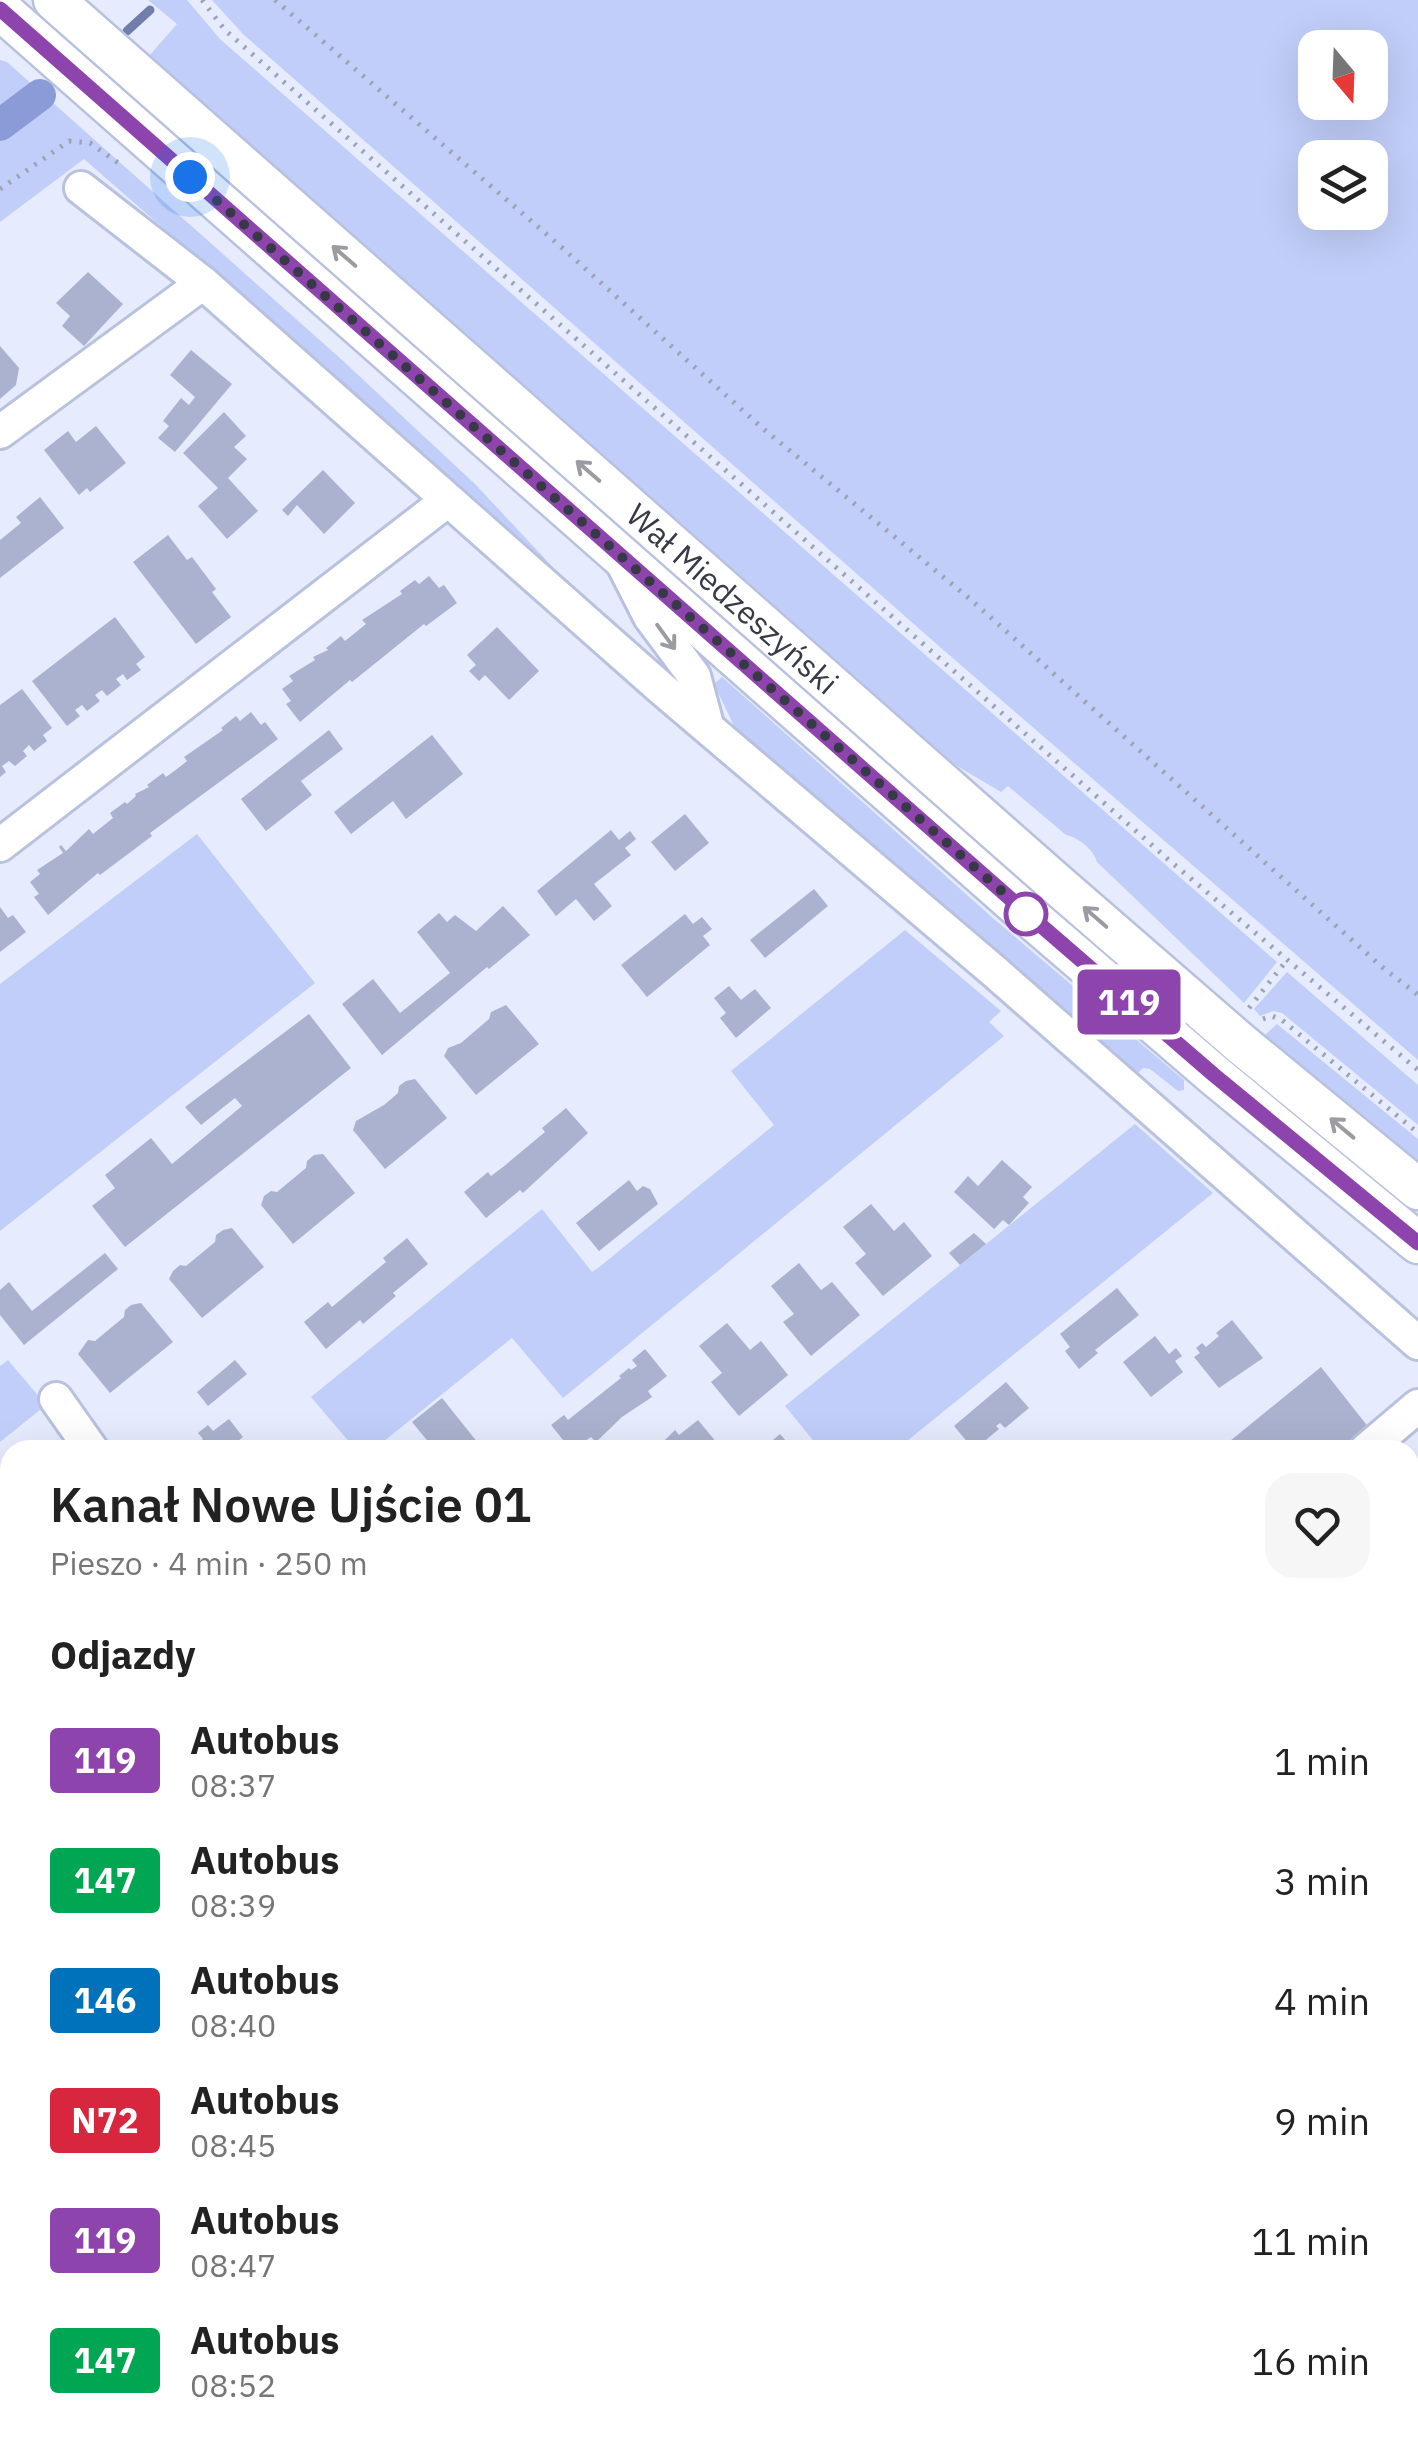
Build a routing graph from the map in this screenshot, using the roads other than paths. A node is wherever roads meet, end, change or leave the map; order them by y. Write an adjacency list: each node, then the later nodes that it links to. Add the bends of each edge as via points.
1 (54, 0): 10 (main road, Wał Miedzeszyński, one-way to 1, via 1058,886)
2 (0, 9): 7 (main road, Wał Miedzeszyński)
3 (81, 188): 4 (street)
4 (202, 284): 5 (street); 6 (street)
5 (0, 432)
6 (448, 500): 8 (street); 9 (street)
7 (617, 553): 8 (street, one-way to 8, via 650,616 694,676); 11 (main road, Wał Miedzeszyński, via 1120,995)
8 (708, 725): 12 (street)
9 (0, 844)
10 (1418, 1189)
11 (1418, 1243)
12 (1418, 1343)
13 (56, 1399): 15 (street)
14 (1418, 1406): 16 (street)
15 (85, 1440)
16 (1378, 1440)

